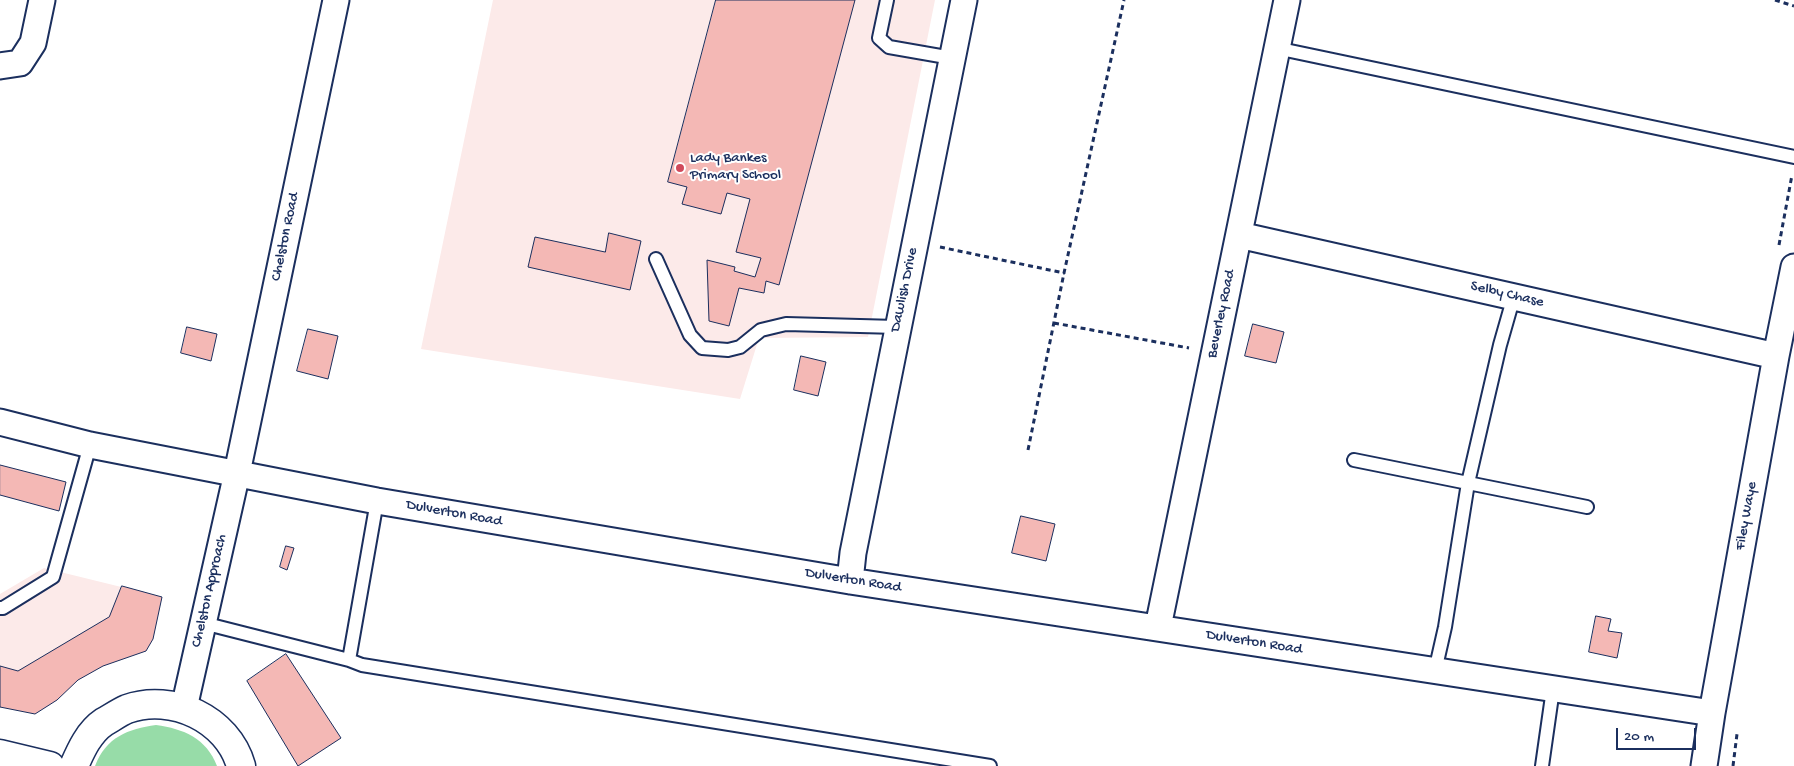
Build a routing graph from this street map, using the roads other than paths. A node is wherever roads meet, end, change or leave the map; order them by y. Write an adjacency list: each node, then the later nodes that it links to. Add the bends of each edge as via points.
1 (42, 0): 8 (street, via 33,43 20,63)
2 (336, 0): 19 (street, Chelston Road)
3 (887, 0): 7 (lane, via 879,38 889,47)
4 (964, 0): 7 (street, Dawlish Drive)
5 (1286, 0): 6 (street, Beverley Road)
6 (1276, 48): 9 (lane); 10 (street, Beverley Road)
7 (952, 58): 14 (street, Dawlish Drive)
8 (0, 66)
9 (1794, 157)
10 (1239, 235): 13 (street, Selby Chase); 26 (street, Beverley Road)
11 (656, 259): 14 (lane, via 690,335 702,348 728,350 740,347 761,330 786,324)
12 (1794, 267): 15 (street, Filey Waye)
13 (1516, 296): 15 (street, Selby Chase); 20 (lane, via 1500,345)
14 (897, 327): 23 (street, Dawlish Drive)
15 (1776, 356): 31 (street, Filey Waye)
16 (0, 422): 17 (street, Dulverton Road)
17 (90, 445): 19 (street, Dulverton Road); 24 (lane, via 53,577)
18 (1354, 460): 20 (lane)
19 (237, 473): 21 (street, Dulverton Road); 25 (street, Chelston Approach)
20 (1468, 483): 22 (lane); 28 (lane)
21 (377, 501): 23 (street, Dulverton Road); 27 (lane)
22 (1587, 507)
23 (850, 581): 26 (street, Dulverton Road)
24 (0, 608)
25 (203, 623): 27 (lane); 30 (street, Chelston Approach)
26 (1158, 627): 28 (street, Dulverton Road)
27 (349, 660): 36 (lane, via 362,665)
28 (1435, 671): 29 (street, Dulverton Road)
29 (1553, 689): 31 (street, Dulverton Road); 37 (lane)
30 (184, 708): 34 (street, via 156,704 127,709 102,723 83,745); 35 (street, via 207,719 225,736)
31 (1712, 713): 38 (street, Filey Waye)
32 (0, 754): 33 (street)
33 (50, 766)
34 (74, 766)
35 (241, 766)
36 (990, 766)
37 (1542, 766)
38 (1704, 766)

